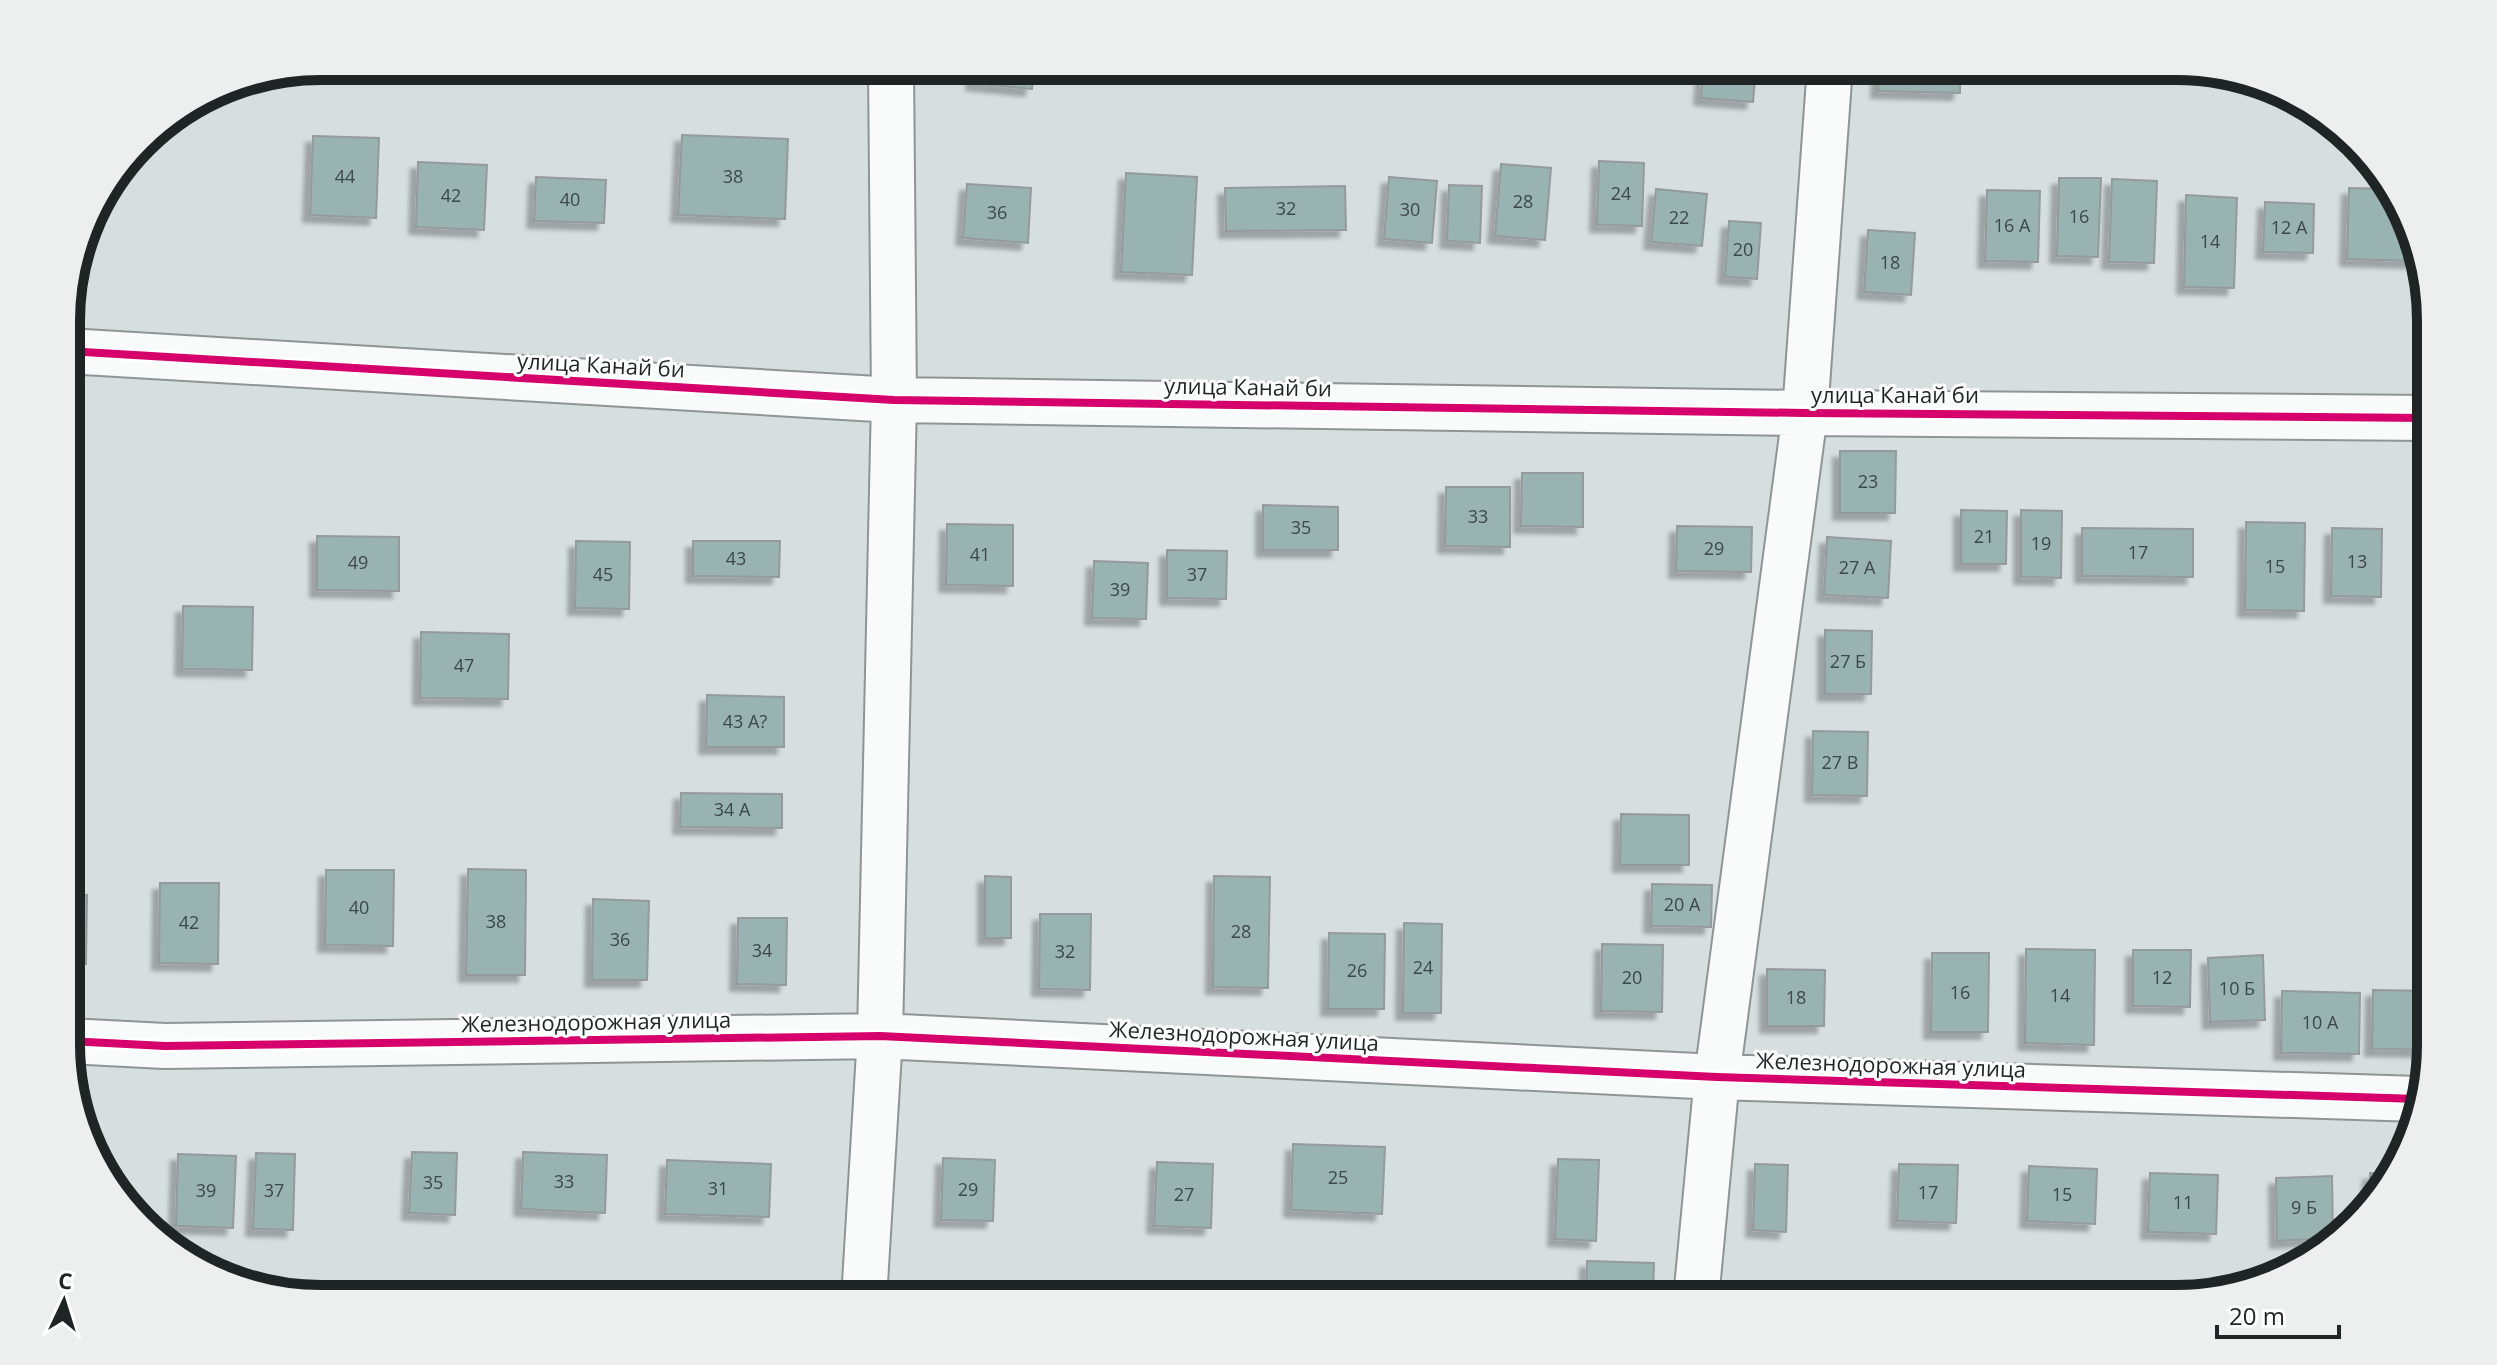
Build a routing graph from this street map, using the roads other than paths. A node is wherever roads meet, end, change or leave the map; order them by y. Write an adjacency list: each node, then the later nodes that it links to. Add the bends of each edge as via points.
1 (1829, 80): 5 (street)
2 (891, 81): 4 (street)
3 (81, 352): 4 (street, улица Канай би)
4 (894, 400): 5 (street, улица Канай би); 7 (street)
5 (1805, 413): 6 (street, улица Канай би); 9 (street)
6 (2417, 418)
7 (880, 1036): 8 (street, Железнодорожная улица, via 165,1046); 9 (street, Железнодорожная улица); 12 (street)
8 (80, 1042)
9 (1717, 1077): 10 (street, Железнодорожная улица); 11 (street)
10 (2410, 1099)
11 (1697, 1284)
12 (865, 1285)

